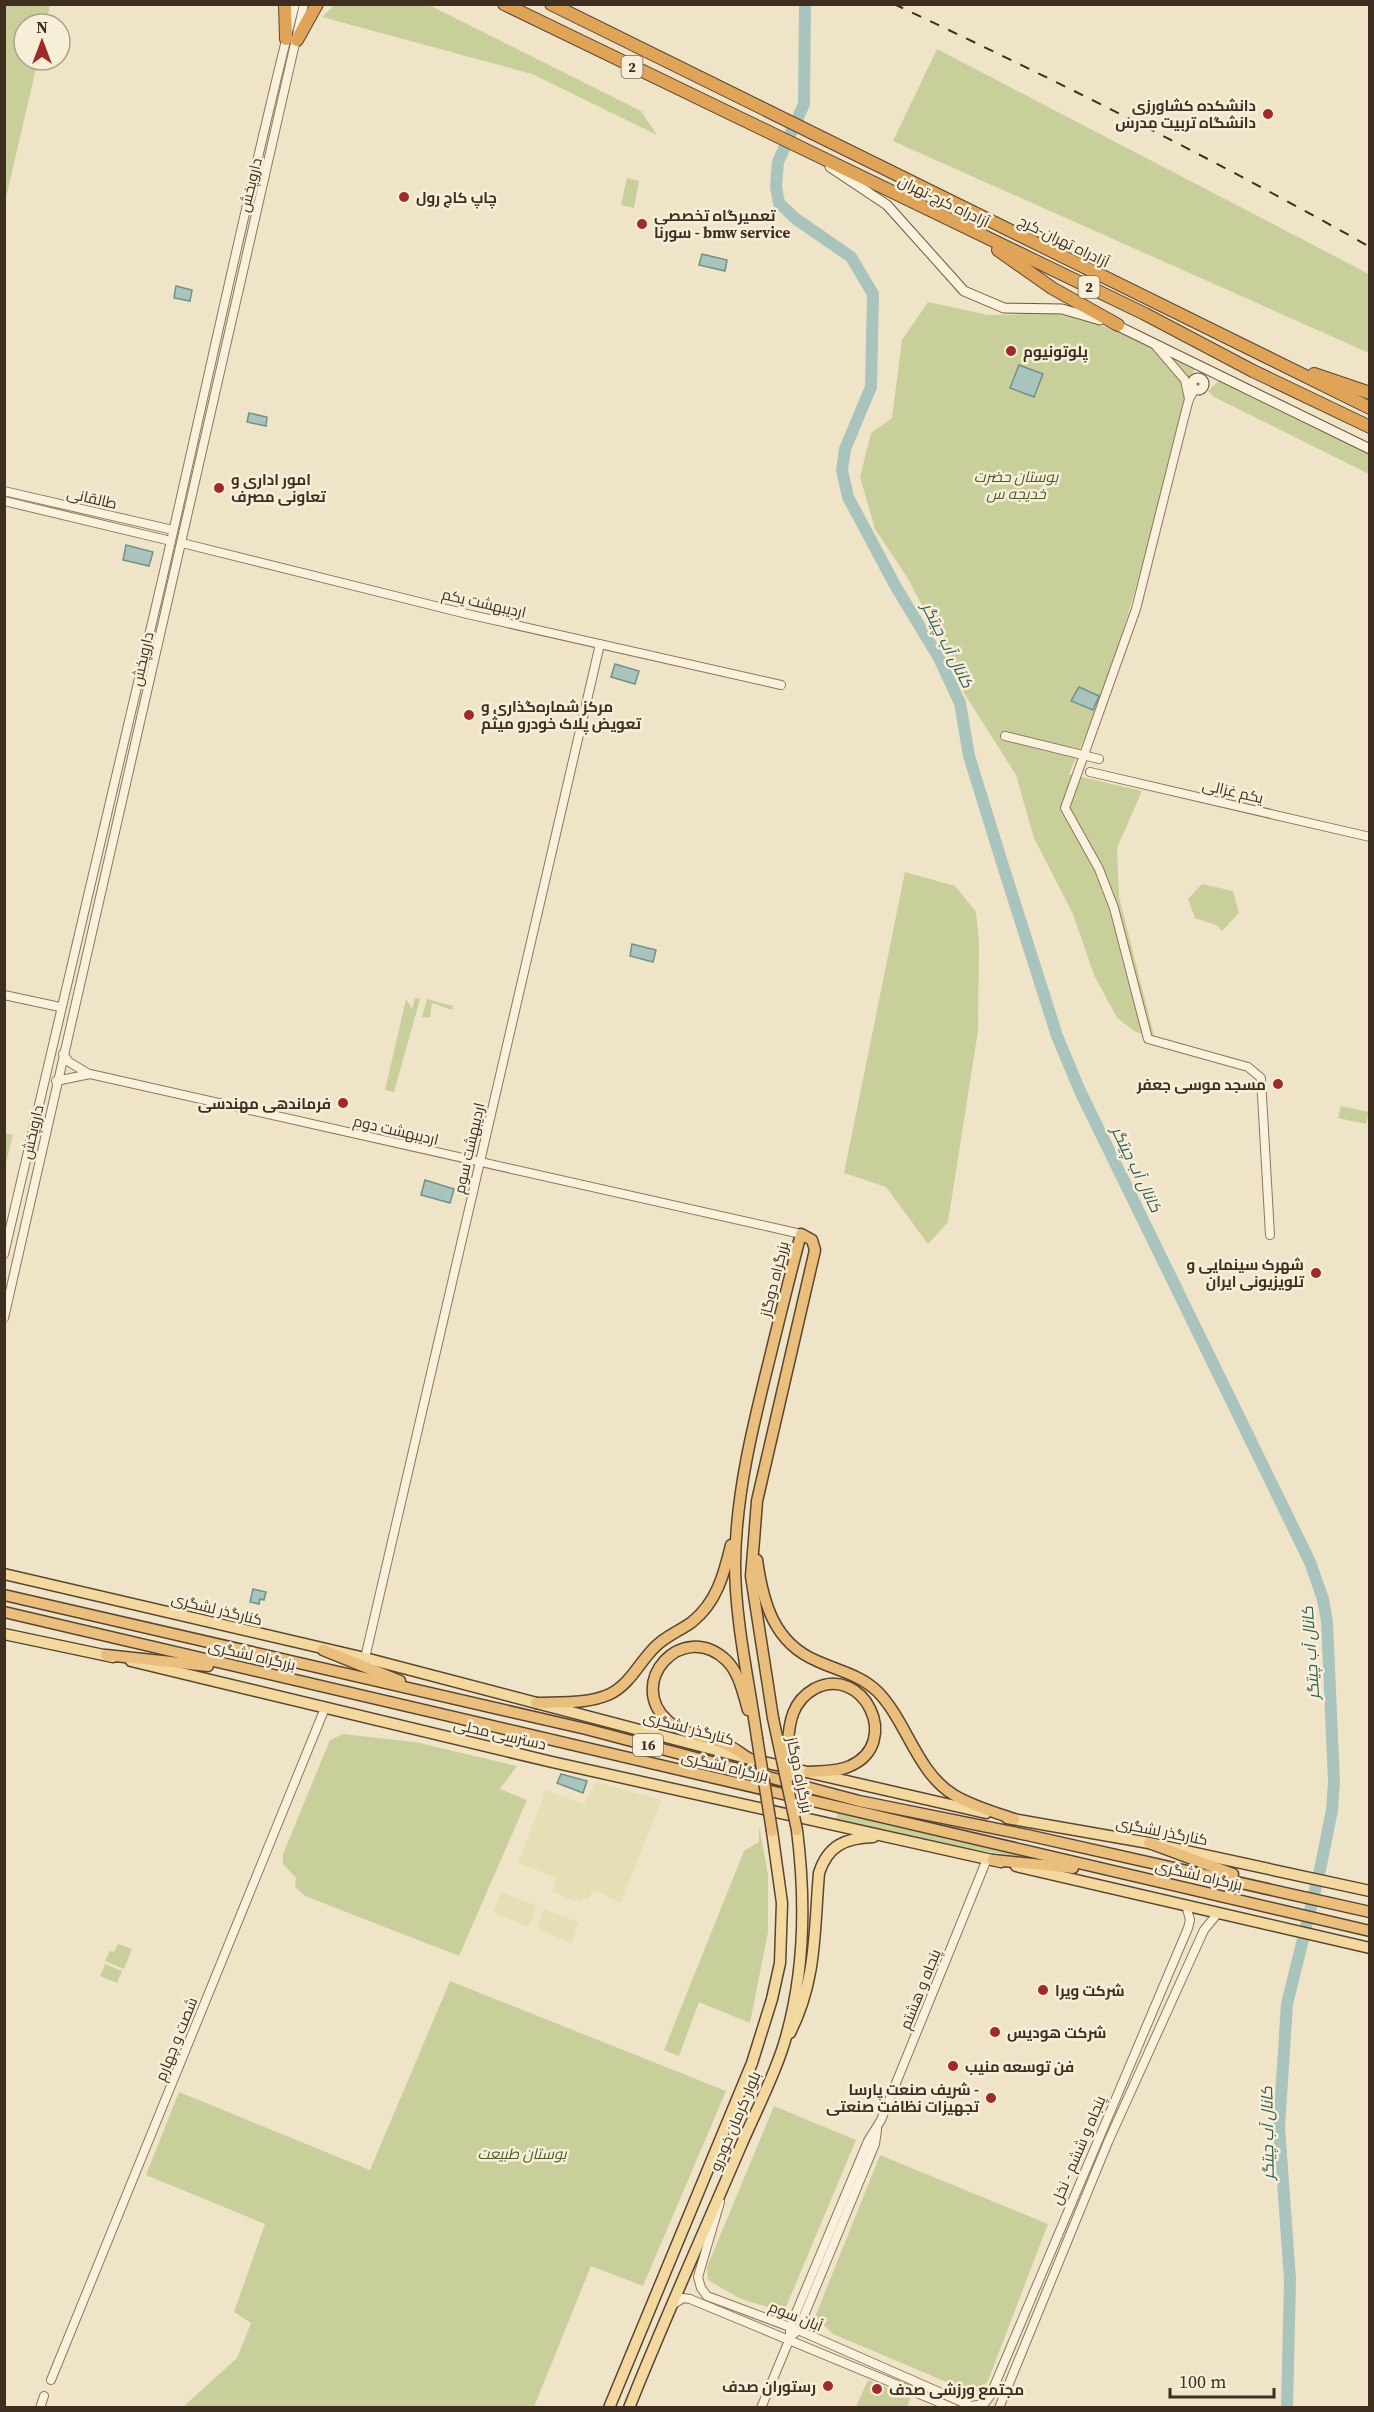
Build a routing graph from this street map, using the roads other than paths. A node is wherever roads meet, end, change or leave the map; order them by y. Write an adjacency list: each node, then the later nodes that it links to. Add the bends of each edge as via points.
1 (285, 4): 9 (highway)
2 (295, 4): 9 (street, داروپخش)
3 (304, 4): 9 (street, داروپخش)
4 (317, 4): 9 (highway)
5 (504, 4): 10 (highway, آزادراه کرج-تهران / 2)
6 (551, 4): 8 (highway, آزادراه تهران-کرج / 2)
7 (564, 4): 8 (highway)
8 (593, 25): 19 (highway, آزادراه تهران-کرج / 2)
9 (292, 40): 12 (street, داروپخش); 13 (street, داروپخش)
10 (806, 151): 11 (highway, آزادراه کرج-تهران / 2); 14 (main road, via 887,205 964,291 1004,308 1072,311)
11 (968, 229): 14 (highway, via 1052,288); 26 (highway, آزادراه کرج-تهران / 2)
12 (236, 250): 13 (street, via 240,258); 16 (street, داروپخش)
13 (247, 256): 17 (street, داروپخش)
14 (1118, 325): 15 (main road)
15 (1153, 342): 18 (main road); 24 (street, via 1185,380)
16 (217, 343): 17 (street); 30 (street, داروپخش)
17 (228, 345): 32 (street, داروپخش)
18 (1196, 363): 20 (main road); 21 (main road)
19 (1291, 369): 23 (highway); 25 (highway, آزادراه تهران-کرج / 2)
20 (1214, 372): 21 (main road); 27 (main road)
21 (1201, 379): 22 (main road, via 1203,388)
22 (1195, 389): 24 (street)
23 (1370, 393)
24 (1189, 399): 36 (street, via 1136,609)
25 (1370, 408)
26 (1370, 427)
27 (1370, 449)
28 (4, 491): 30 (street, طالقانی)
29 (4, 501): 31 (street, طالقانی)
30 (173, 530): 31 (street, داروپخش)
31 (171, 541): 41 (street, داروپخش)
32 (182, 543): 33 (street, اردیبهشت یکم); 42 (street, داروپخش)
33 (600, 644): 34 (street, اردیبهشت یکم); 46 (street, اردیبهشت سوم)
34 (781, 685)
35 (1005, 736): 36 (street)
36 (1083, 755): 37 (street); 48 (street, via 1065,808 1099,869 1114,908 1148,1039 1248,1067 1261,1078)
37 (1099, 759)
38 (1090, 772): 39 (street, یکم غزالی)
39 (1370, 837)
40 (4, 995): 41 (street)
41 (60, 1007): 44 (street, داروپخش)
42 (63, 1054): 43 (street, اردیبهشت دوم); 45 (street, داروپخش)
43 (90, 1074): 45 (street, اردیبهشت دوم); 46 (street, اردیبهشت دوم)
44 (45, 1077): 45 (street); 49 (street, داروپخش)
45 (57, 1082): 50 (street, داروپخش)
46 (480, 1163): 47 (street, اردیبهشت دوم); 59 (street, اردیبهشت سوم)
47 (801, 1234): 51 (highway, بزرگراه دوگاز, via 762,1389); 52 (highway, بزرگراه دوگاز, via 812,1240 814,1250 757,1501)
48 (1270, 1235)
49 (4, 1254)
50 (4, 1318)
51 (737, 1521): 62 (highway, via 721,1584 709,1605 693,1621 654,1647 624,1685 594,1699); 64 (highway, بزرگراه دوگاز, via 735,1565 740,1622)
52 (754, 1540): 67 (highway, بزرگراه دوگاز, bridge, via 751,1576); 68 (highway, via 761,1593 781,1634 815,1660 861,1678 879,1693 933,1776 953,1795)
53 (4, 1574): 57 (main road, کنارگذر لشگری)
54 (4, 1595): 61 (highway, بزرگراه لشگری / 16)
55 (4, 1612): 60 (highway, بزرگراه لشگری / 16)
56 (4, 1634): 58 (main road)
57 (323, 1650): 59 (main road, کنارگذر لشگری); 61 (highway)
58 (106, 1655): 60 (highway); 63 (main road, دسترسی محلی)
59 (365, 1658): 62 (main road, کنارگذر لشگری)
60 (261, 1672): 74 (highway, بزرگراه لشگری / 16)
61 (446, 1697): 76 (highway, بزرگراه لشگری / 16, via 859,1801)
62 (536, 1703): 65 (main road, کنارگذر لشگری)
63 (325, 1708): 71 (main road, دسترسی محلی); 89 (street, شصت و چهارم)
64 (757, 1738): 65 (highway, via 737,1677 727,1661 714,1651 697,1646 680,1649 665,1658 657,1669 653,1695 668,1721 729,1746); 70 (highway, بزرگراه دوگاز, bridge)
65 (750, 1760): 66 (main road, کنارگذر لشگری)
66 (809, 1772): 67 (highway, bridge, via 850,1767 874,1744 877,1730 866,1699 856,1690 822,1685 805,1694 794,1709 788,1744); 68 (main road, کنارگذر لشگری)
67 (791, 1803): 69 (highway, بزرگراه دوگاز, bridge)
68 (1014, 1819): 72 (main road, کنارگذر لشگری)
69 (797, 1830): 82 (main road, بلوار کرمان خودرو, via 804,1886 803,1934)
70 (772, 1831): 93 (main road, بلوار کرمان خودرو, via 782,1904 780,1963 772,1999 752,2063)
71 (888, 1836): 73 (main road); 82 (main road, via 848,1840 833,1847 823,1860 811,1979)
72 (1149, 1843): 75 (main road, کنارگذر لشگری); 76 (highway)
73 (990, 1860): 74 (highway); 77 (main road); 87 (street, پنجاه و هشتم, via 877,2130 876,2144)
74 (1117, 1872): 80 (highway, بزرگراه لشگری / 16)
75 (1370, 1891)
76 (1291, 1893): 78 (highway, بزرگراه لشگری / 16)
77 (1186, 1905): 79 (main road); 83 (street, پنجاه و ششم - نخل, via 1188,1928)
78 (1370, 1912)
79 (1218, 1913): 81 (main road); 84 (street, پنجاه و ششم - نخل, via 1204,1930)
80 (1370, 1930)
81 (1370, 1948)
82 (783, 2046): 85 (main road, بلوار کرمان خودرو)
83 (1096, 2141): 84 (street); 91 (street, پنجاه و ششم - نخل)
84 (1108, 2142): 97 (street, پنجاه و ششم - نخل)
85 (725, 2184): 86 (main road, بلوار کرمان خودرو); 87 (street, آبان سوم, via 700,2266 701,2288 707,2296)
86 (669, 2308): 88 (street, آبان سوم, via 683,2298 690,2299); 94 (main road, بلوار کرمان خودرو)
87 (794, 2329): 88 (street, پنجاه و هشتم); 91 (street, آبان سوم, via 971,2406)
88 (790, 2338): 95 (street, پنجاه و هشتم); 96 (street, آبان سوم)
89 (51, 2380)
90 (44, 2396): 92 (street)
91 (983, 2406): 97 (street, آبان سوم, via 989,2403)
92 (40, 2408)
93 (609, 2408)
94 (629, 2408)
95 (761, 2408)
96 (953, 2408)
97 (997, 2408)

